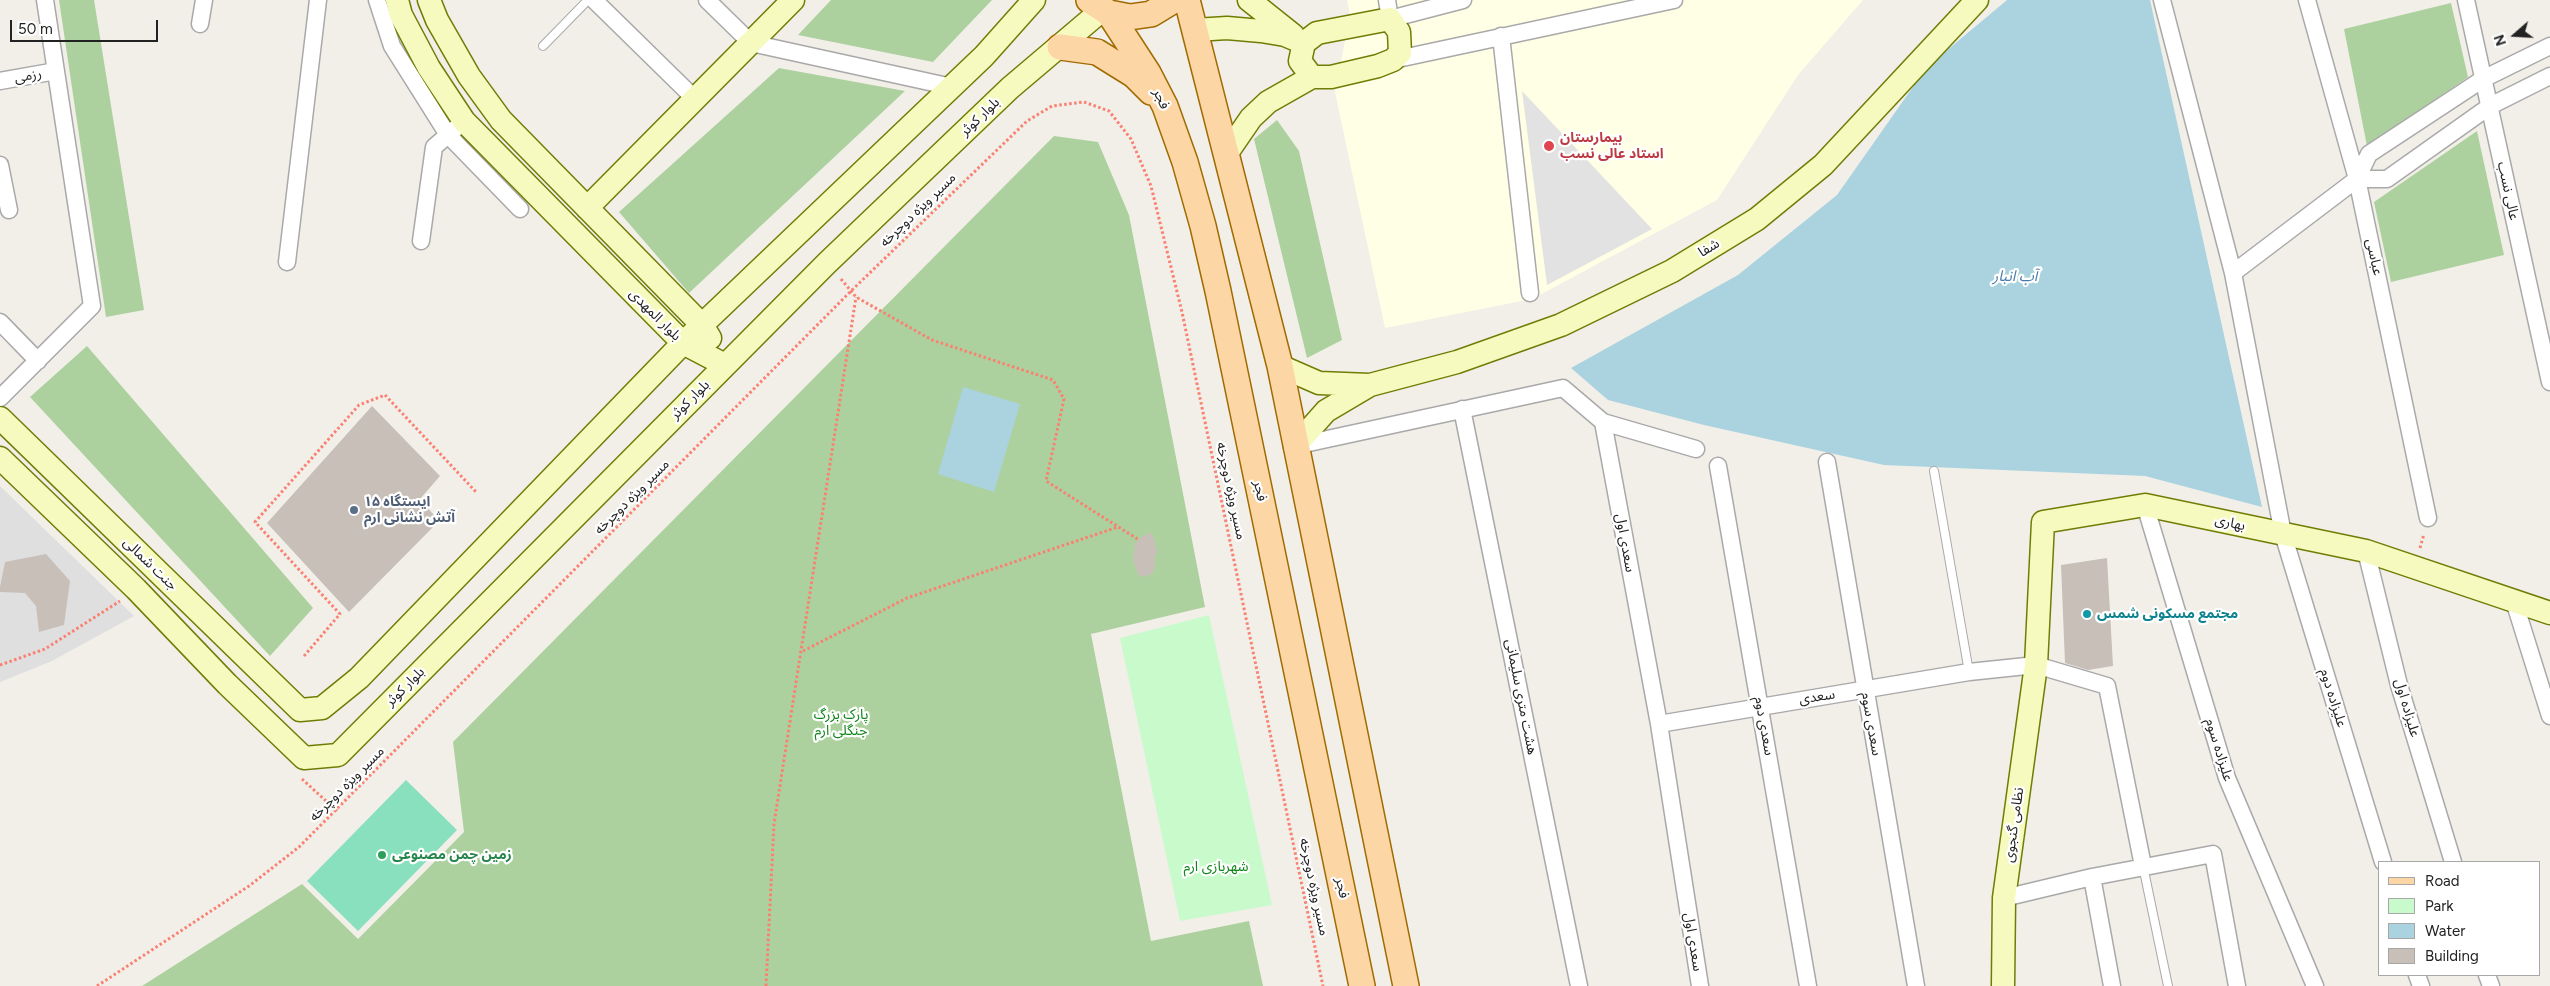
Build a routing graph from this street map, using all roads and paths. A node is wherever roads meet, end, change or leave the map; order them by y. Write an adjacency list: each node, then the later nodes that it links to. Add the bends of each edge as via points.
1 (44, 0): 32 (street)
2 (204, 0): 23 (street)
3 (318, 0): 49 (street)
4 (377, 0): 41 (street, via 392,46)
5 (396, 0): 41 (main road, بلوار المهدی)
6 (429, 0): 45 (main road, بلوار المهدی, via 469,76 501,120)
7 (588, 0): 28 (lane)
8 (594, 0): 38 (street)
9 (707, 0): 26 (street)
10 (793, 0): 26 (main road)
11 (1034, 0): 37 (main road)
12 (1174, 0): 21 (main road, via 1151,14 1130,18)
13 (1187, 0): 24 (main road)
14 (1250, 0): 27 (main road)
15 (1463, 0): 22 (street)
16 (1674, 0): 25 (street)
17 (1978, 0): 62 (main road, شفا, via 1823,165 1756,220 1672,271 1562,325 1457,362)
18 (2162, 0): 51 (street, علیزاده دوم)
19 (2307, 0): 44 (street, عباسی)
20 (2466, 0): 35 (street, عالی نسب)
21 (1100, 8): 29 (main road, بلوار کوثر); 39 (main road, فجر, via 1148,73)
22 (1389, 9): 27 (main road, via 1317,33); 31 (main road, via 1398,32 1400,53)
23 (200, 24)
24 (1194, 30): 27 (main road, via 1261,31); 42 (main road)
25 (1501, 36): 31 (street); 53 (street)
26 (751, 43): 37 (street); 38 (main road)
27 (1304, 43): 34 (main road, via 1300,61)
28 (543, 46)
29 (1060, 46): 39 (main road, via 1097,52 1134,75); 50 (main road, بلوار کوثر, via 1010,88)
30 (2550, 46): 35 (street)
31 (1393, 60): 34 (main road, via 1331,77)
32 (56, 71): 36 (street, رزمی); 58 (street, via 92,306)
33 (2550, 76): 40 (street)
34 (1312, 77): 42 (main road, via 1268,102 1251,118)
35 (2483, 79): 40 (street, عالی نسب); 44 (street, via 2369,154)
36 (0, 81)
37 (952, 87): 56 (main road)
38 (695, 99): 45 (main road)
39 (1165, 106): 103 (main road, فجر, via 1185,162 1218,291)
40 (2490, 106): 44 (street, via 2387,179); 61 (street, عالی نسب)
41 (456, 128): 46 (street); 48 (street, via 434,147); 57 (main road, بلوار المهدی)
42 (1227, 153): 60 (main road)
43 (0, 165): 47 (street)
44 (2357, 178): 51 (street); 75 (street, عباسی)
45 (587, 208): 56 (main road, بلوار المهدی)
46 (520, 209)
47 (9, 210)
48 (421, 241)
49 (287, 262)
50 (827, 263): 52 (path); 59 (main road, بلوار کوثر)
51 (2233, 273): 77 (street, علیزاده دوم)
52 (851, 290): 54 (path); 100 (path, مسیر ویژه دوچرخه, via 299,847 249,886); 102 (path, مسیر ویژه دوچرخه, via 1027,121 1052,106 1084,102 1109,111 1131,139 1151,186 1182,312)
53 (1530, 293)
54 (856, 297): 76 (path, via 932,340 1053,380 1064,398 1046,481); 84 (path)
55 (0, 322): 58 (street)
56 (702, 325): 57 (main road); 59 (main road, بلوار المهدی)
57 (683, 343): 59 (main road, بلوار المهدی); 91 (main road, via 359,678 322,708)
58 (38, 361): 63 (street)
59 (725, 365): 94 (main road, بلوار کوثر, via 338,755 304,758)
60 (1280, 366): 62 (main road, via 1319,383); 67 (main road)
61 (2550, 382)
62 (1370, 385): 67 (main road, via 1326,411)
63 (0, 398)
64 (1462, 409): 66 (street, via 1563,388); 67 (street); 105 (street, هشت متری سلیمانی)
65 (0, 418): 91 (main road, جنت شمالی)
66 (1603, 422): 68 (street); 93 (street, سعدی اول)
67 (1295, 446): 104 (main road)
68 (1696, 449)
69 (0, 458): 81 (main road, جنت شمالی)
70 (1827, 462): 89 (street, سعدی سوم)
71 (1718, 466): 90 (street, سعدی دوم)
72 (1934, 471): 88 (lane)
73 (477, 493): 85 (path, via 385,395 359,406 255,522 340,614)
74 (2145, 505): 77 (main road, بهاری); 87 (main road, بهاری, via 2042,522); 113 (street, علیزاده سوم, via 2227,778)
75 (2428, 518): 80 (path)
76 (1118, 527): 78 (path); 84 (path, via 907,598)
77 (2283, 534): 79 (main road, بهاری); 95 (street, علیزاده دوم)
78 (1139, 540)
79 (2366, 551): 80 (main road, بهاری); 96 (street, علیزاده اول, via 2399,685)
80 (2415, 568): 82 (main road, بهاری)
81 (136, 589): 86 (path, via 45,649); 94 (main road, جنت شمالی)
82 (2514, 601): 83 (main road, بهاری); 92 (street)
83 (2550, 613)
84 (802, 652): 101 (path, via 774,824)
85 (304, 656)
86 (0, 665)
87 (2036, 665): 88 (street, سعدی); 97 (street, via 2107,686); 99 (main road, نظامی گنجوی)
88 (1969, 672): 89 (street, سعدی)
89 (1866, 690): 90 (street, سعدی); 108 (street, سعدی سوم)
90 (1760, 706): 93 (street, سعدی); 107 (street, سعدی دوم)
91 (300, 710): 94 (main road)
92 (2550, 716)
93 (1659, 724): 106 (street, سعدی اول)
94 (281, 735)
95 (2383, 861)
96 (2453, 861)
97 (2143, 866): 98 (street); 111 (lane); 112 (street, via 2213,854)
98 (2092, 877): 99 (street); 110 (street)
99 (2004, 898): 109 (main road, نظامی گنجوی)
100 (97, 986)
101 (766, 986)
102 (1323, 986)
103 (1362, 986)
104 (1406, 986)
105 (1579, 986)
106 (1700, 986)
107 (1808, 986)
108 (1916, 986)
109 (2003, 986)
110 (2112, 986)
111 (2168, 986)
112 (2237, 986)
113 (2315, 986)

